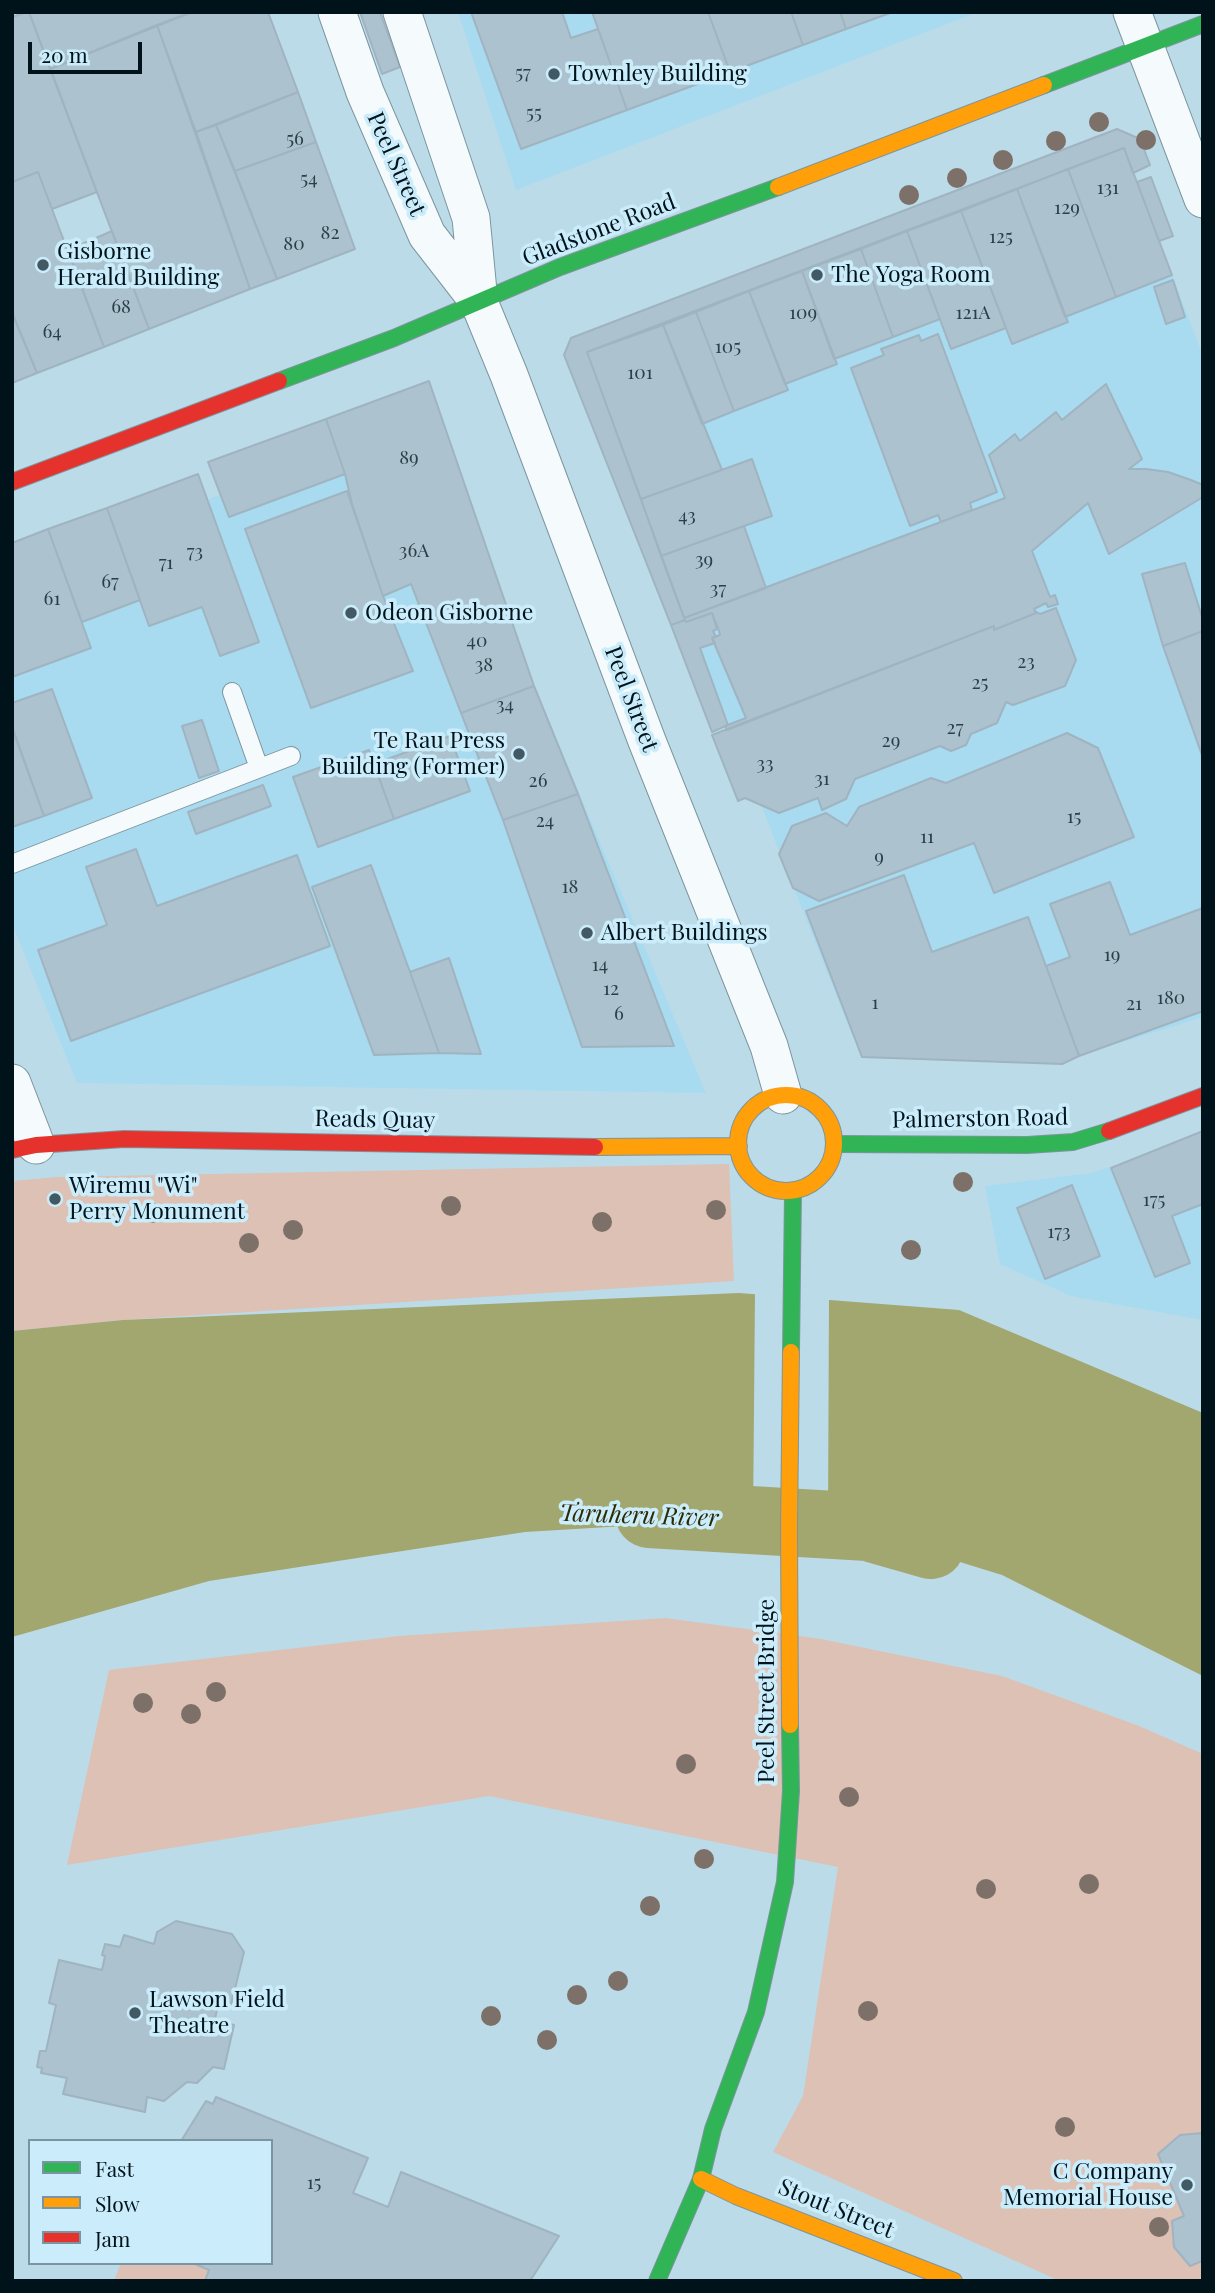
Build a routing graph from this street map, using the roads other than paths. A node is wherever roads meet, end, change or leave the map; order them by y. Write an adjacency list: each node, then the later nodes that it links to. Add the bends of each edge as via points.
1 (337, 12): 7 (street, Peel Street, via 365,92 427,235)
2 (402, 12): 7 (street, Peel Street, via 471,218)
3 (1132, 12): 5 (street)
4 (1203, 24): 5 (street, Gladstone Road)
5 (1147, 46): 6 (street); 7 (street, Gladstone Road)
6 (1203, 198)
7 (479, 302): 8 (street, Gladstone Road); 14 (street, Peel Street, via 769,1046)
8 (12, 482)
9 (232, 692): 11 (lane)
10 (291, 756): 11 (lane)
11 (259, 768): 12 (lane)
12 (12, 864)
13 (12, 1083): 18 (street)
14 (783, 1095): 16 (street, via 799,1097 819,1109 832,1128); 17 (street, via 756,1106 746,1117)
15 (1203, 1096): 16 (street, Palmerston Road, via 1073,1142)
16 (834, 1144): 19 (street, via 827,1170)
17 (738, 1146): 18 (street, Reads Quay, via 124,1139); 19 (street, via 750,1175 762,1185)
18 (24, 1147)
19 (793, 1191): 20 (street, Peel Street Bridge, via 789,1845 755,2012 713,2129)
20 (701, 2179): 21 (street, Peel Street Bridge); 22 (street, Stout Street)
21 (657, 2281)
22 (954, 2281)

